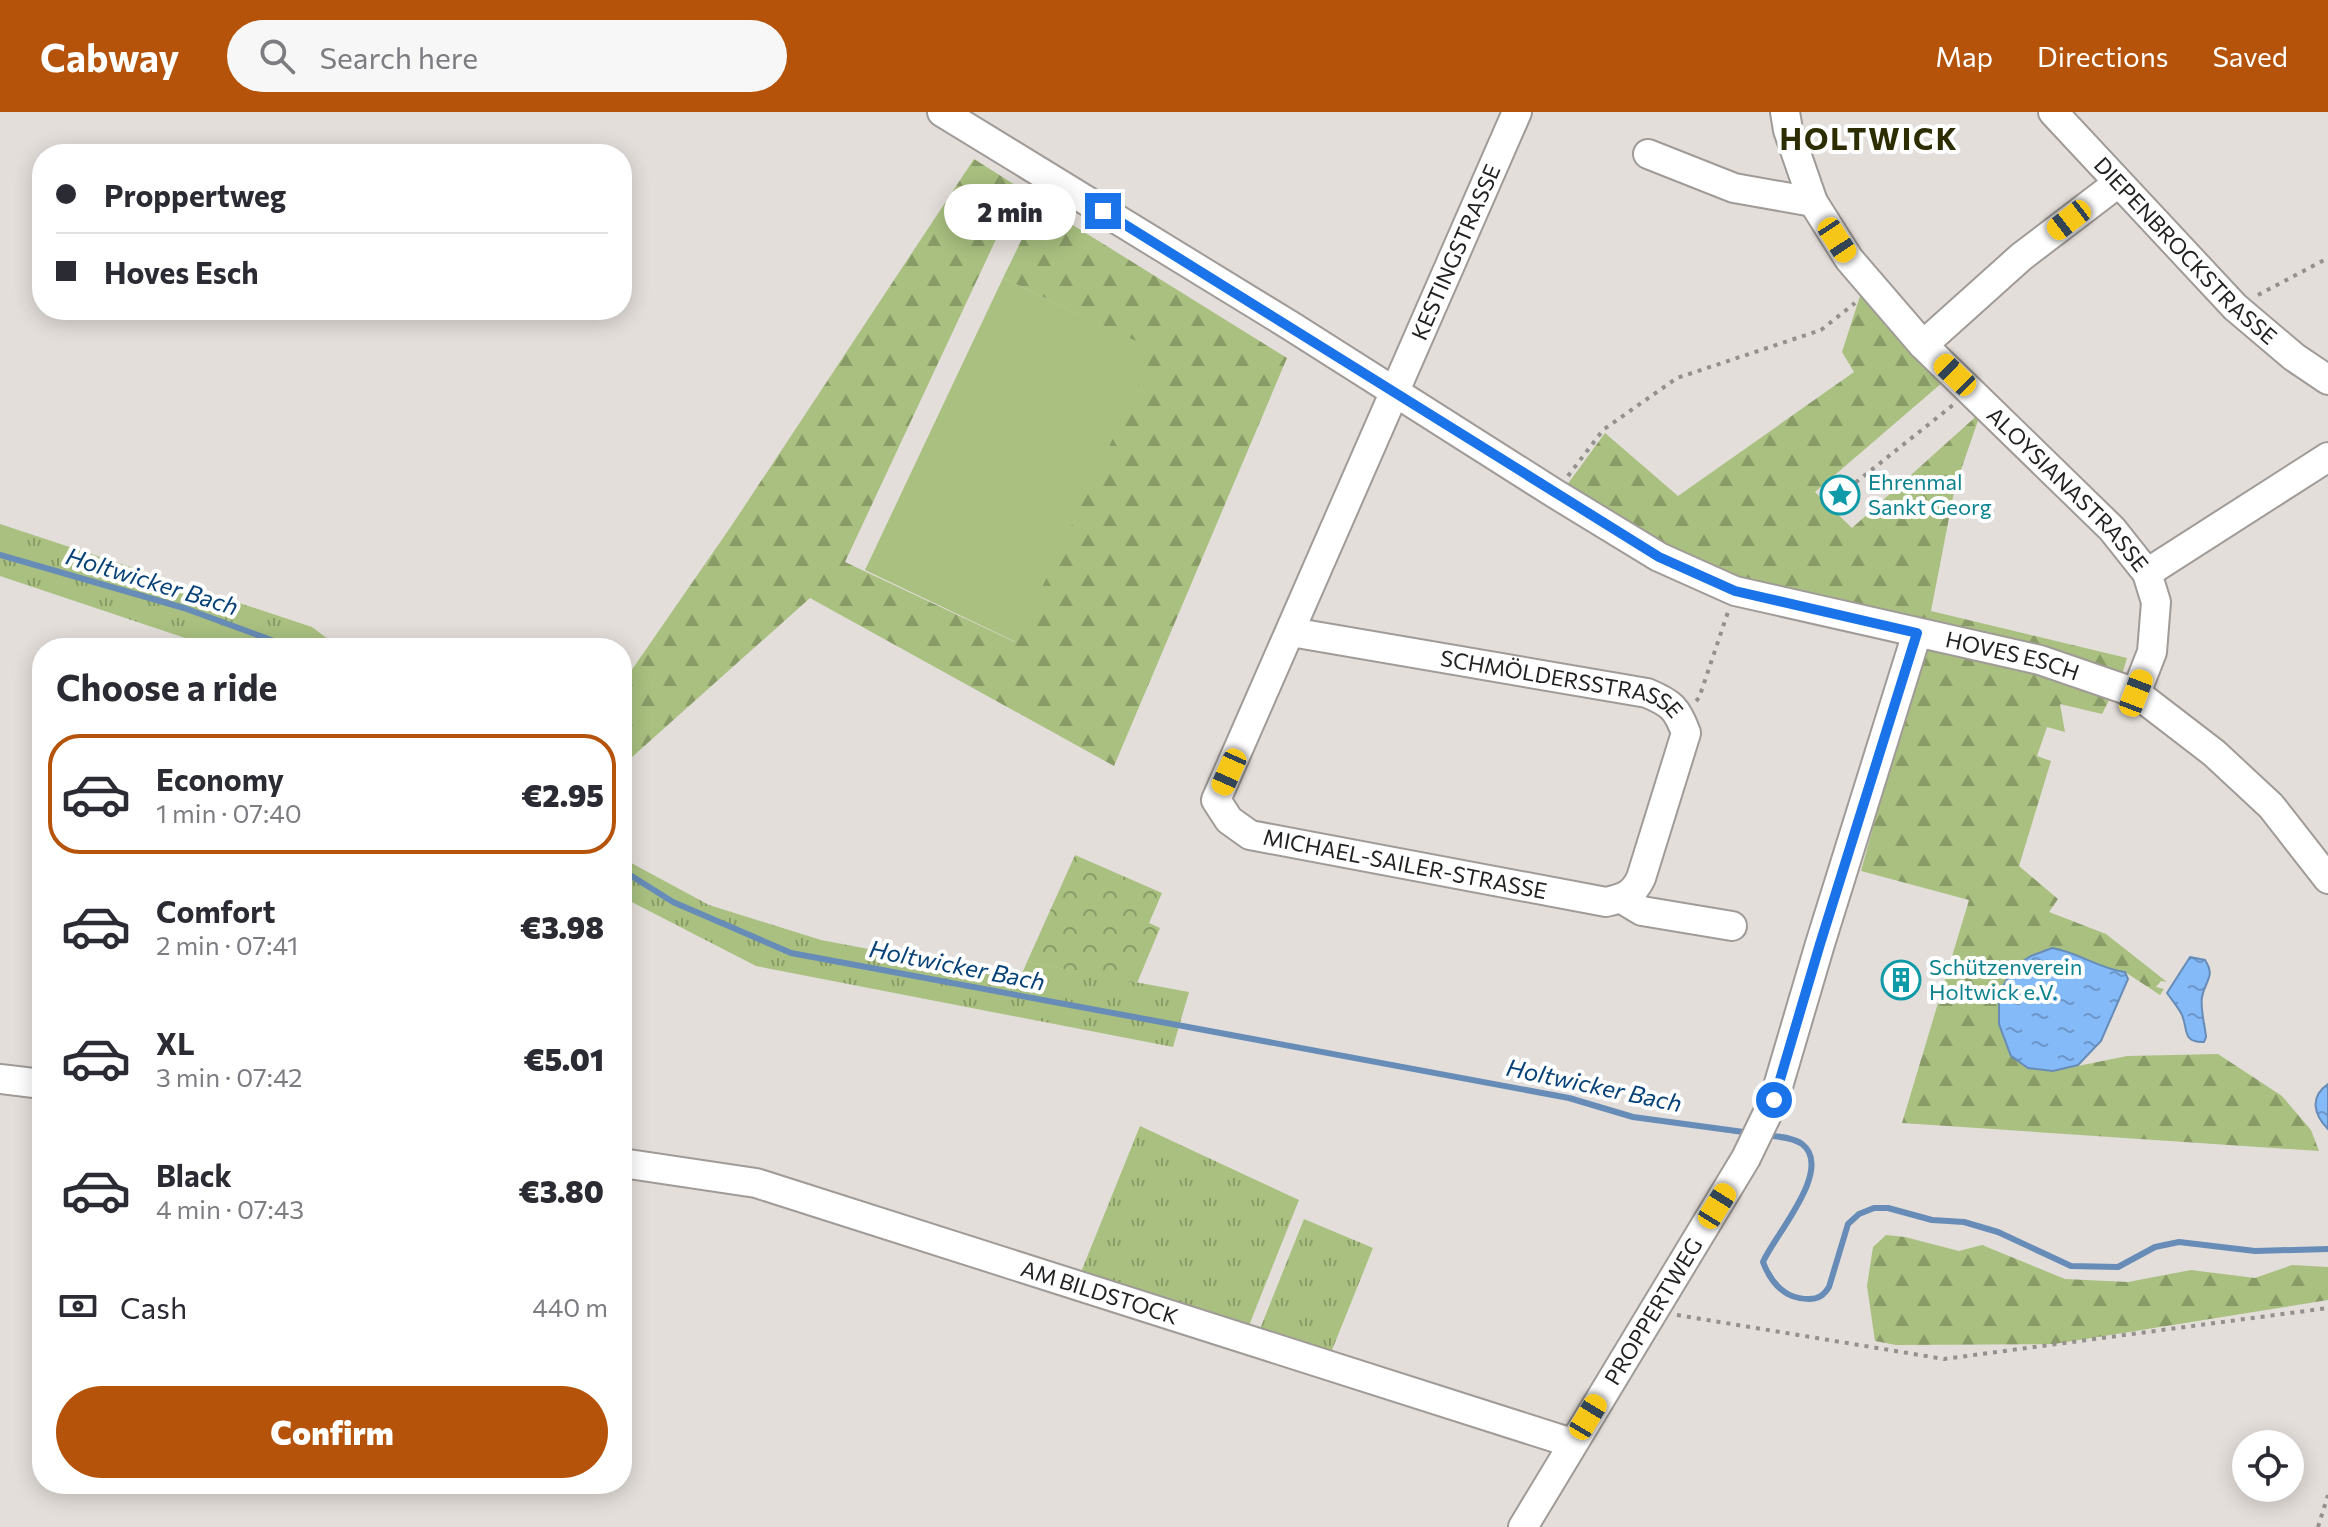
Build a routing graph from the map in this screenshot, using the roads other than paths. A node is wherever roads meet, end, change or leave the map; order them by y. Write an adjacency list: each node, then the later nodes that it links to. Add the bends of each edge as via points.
1 (942, 112): 10 (street, HOVES ESCH)
2 (1517, 112): 10 (street, KESTINGSTRASSE)
3 (1785, 112): 7 (street, ALOYSIANASTRASSE)
4 (2053, 112): 6 (street, DIEPENBROCKSTRASSE)
5 (1648, 154): 7 (street, via 1734,188)
6 (2118, 183): 8 (street, via 2021,257); 9 (street, DIEPENBROCKSTRASSE, via 2235,307)
7 (1813, 202): 8 (street, ALOYSIANASTRASSE, via 1849,259)
8 (1923, 345): 12 (street, ALOYSIANASTRASSE, via 2112,529)
9 (2328, 380)
10 (1395, 392): 13 (street, MICHAEL-SAILER-STRASSE); 14 (street, HOVES ESCH, via 1659,557 1735,591)
11 (2328, 457): 12 (street)
12 (2147, 573): 15 (street, ALOYSIANASTRASSE, via 2156,602 2152,652)
13 (1291, 632): 17 (street, SCHMÖLDERSSTRASSE, via 1647,693 1669,702 1686,733 1641,878 1634,893); 17 (street, MICHAEL-SAILER-STRASSE, via 1216,800 1229,820 1250,835 1606,902)
14 (1917, 633): 15 (street, HOVES ESCH, via 2040,660); 22 (street, PROPPERTWEG, via 1774,1100 1746,1158)
15 (2136, 693): 16 (street, HOVES ESCH, via 2214,753 2271,806)
16 (2328, 879)
17 (1622, 899): 18 (street, via 1642,911)
18 (1732, 926)
19 (0, 1079): 20 (street)
20 (32, 1083)
21 (632, 1164): 22 (street, AM BILDSTOCK, via 756,1183)
22 (1572, 1443): 23 (street, PROPPERTWEG)
23 (1523, 1527)

